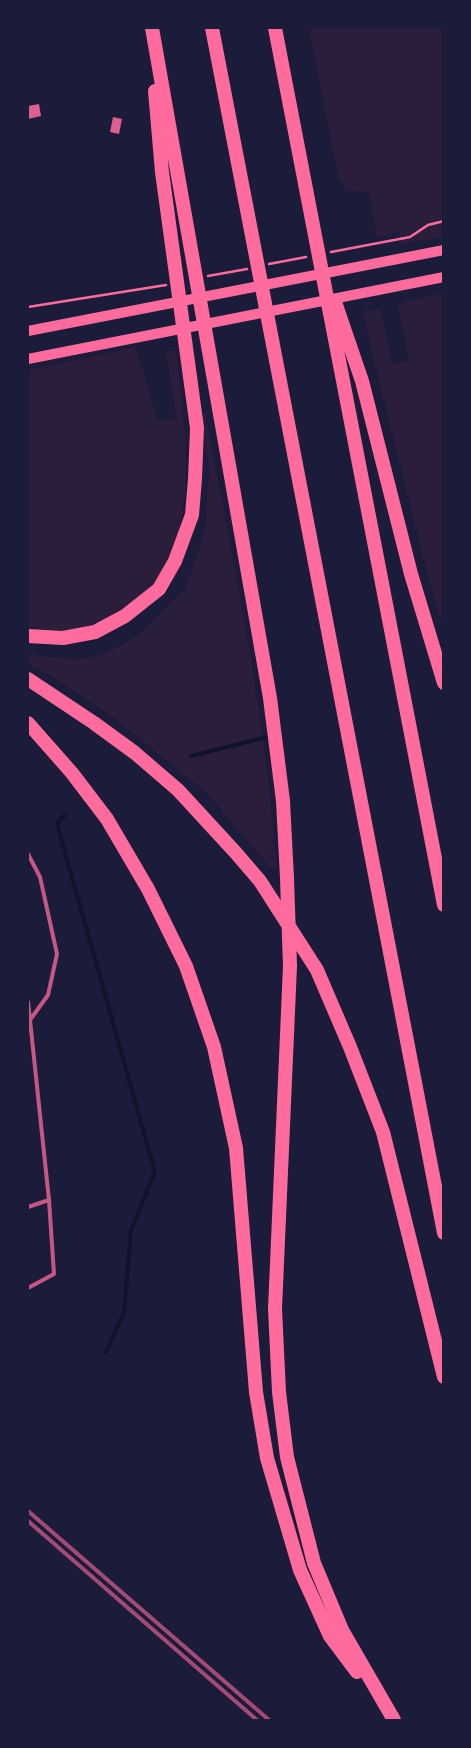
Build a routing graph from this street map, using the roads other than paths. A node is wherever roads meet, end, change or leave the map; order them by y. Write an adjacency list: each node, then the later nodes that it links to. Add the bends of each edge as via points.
1 (151, 28): 9 (highway, via 162,172 197,428 192,515 176,561 159,589 124,616 95,632 63,638); 22 (highway, via 270,698 283,801 290,966 275,1309 278,1392 287,1457 314,1563 342,1630)
2 (212, 28): 19 (highway)
3 (275, 28): 5 (highway)
4 (444, 250): 7 (main road)
5 (318, 252): 11 (highway, via 362,380 411,574); 14 (highway)
6 (444, 278): 8 (main road)
7 (28, 332)
8 (28, 359)
9 (28, 636)
10 (28, 679): 21 (highway, via 135,753 178,790 260,881 317,970 383,1132)
11 (444, 683)
12 (28, 723): 22 (highway, via 107,819 148,889 186,966 214,1047 236,1148 256,1392 267,1458 300,1570 330,1636)
13 (28, 854): 16 (lane, via 40,877 57,954 48,995)
14 (444, 905)
15 (28, 1002): 16 (lane)
16 (29, 1020): 17 (lane)
17 (49, 1200): 18 (lane); 20 (lane, via 54,1274)
18 (28, 1207)
19 (444, 1233)
20 (28, 1288)
21 (444, 1378)
22 (392, 1718)

